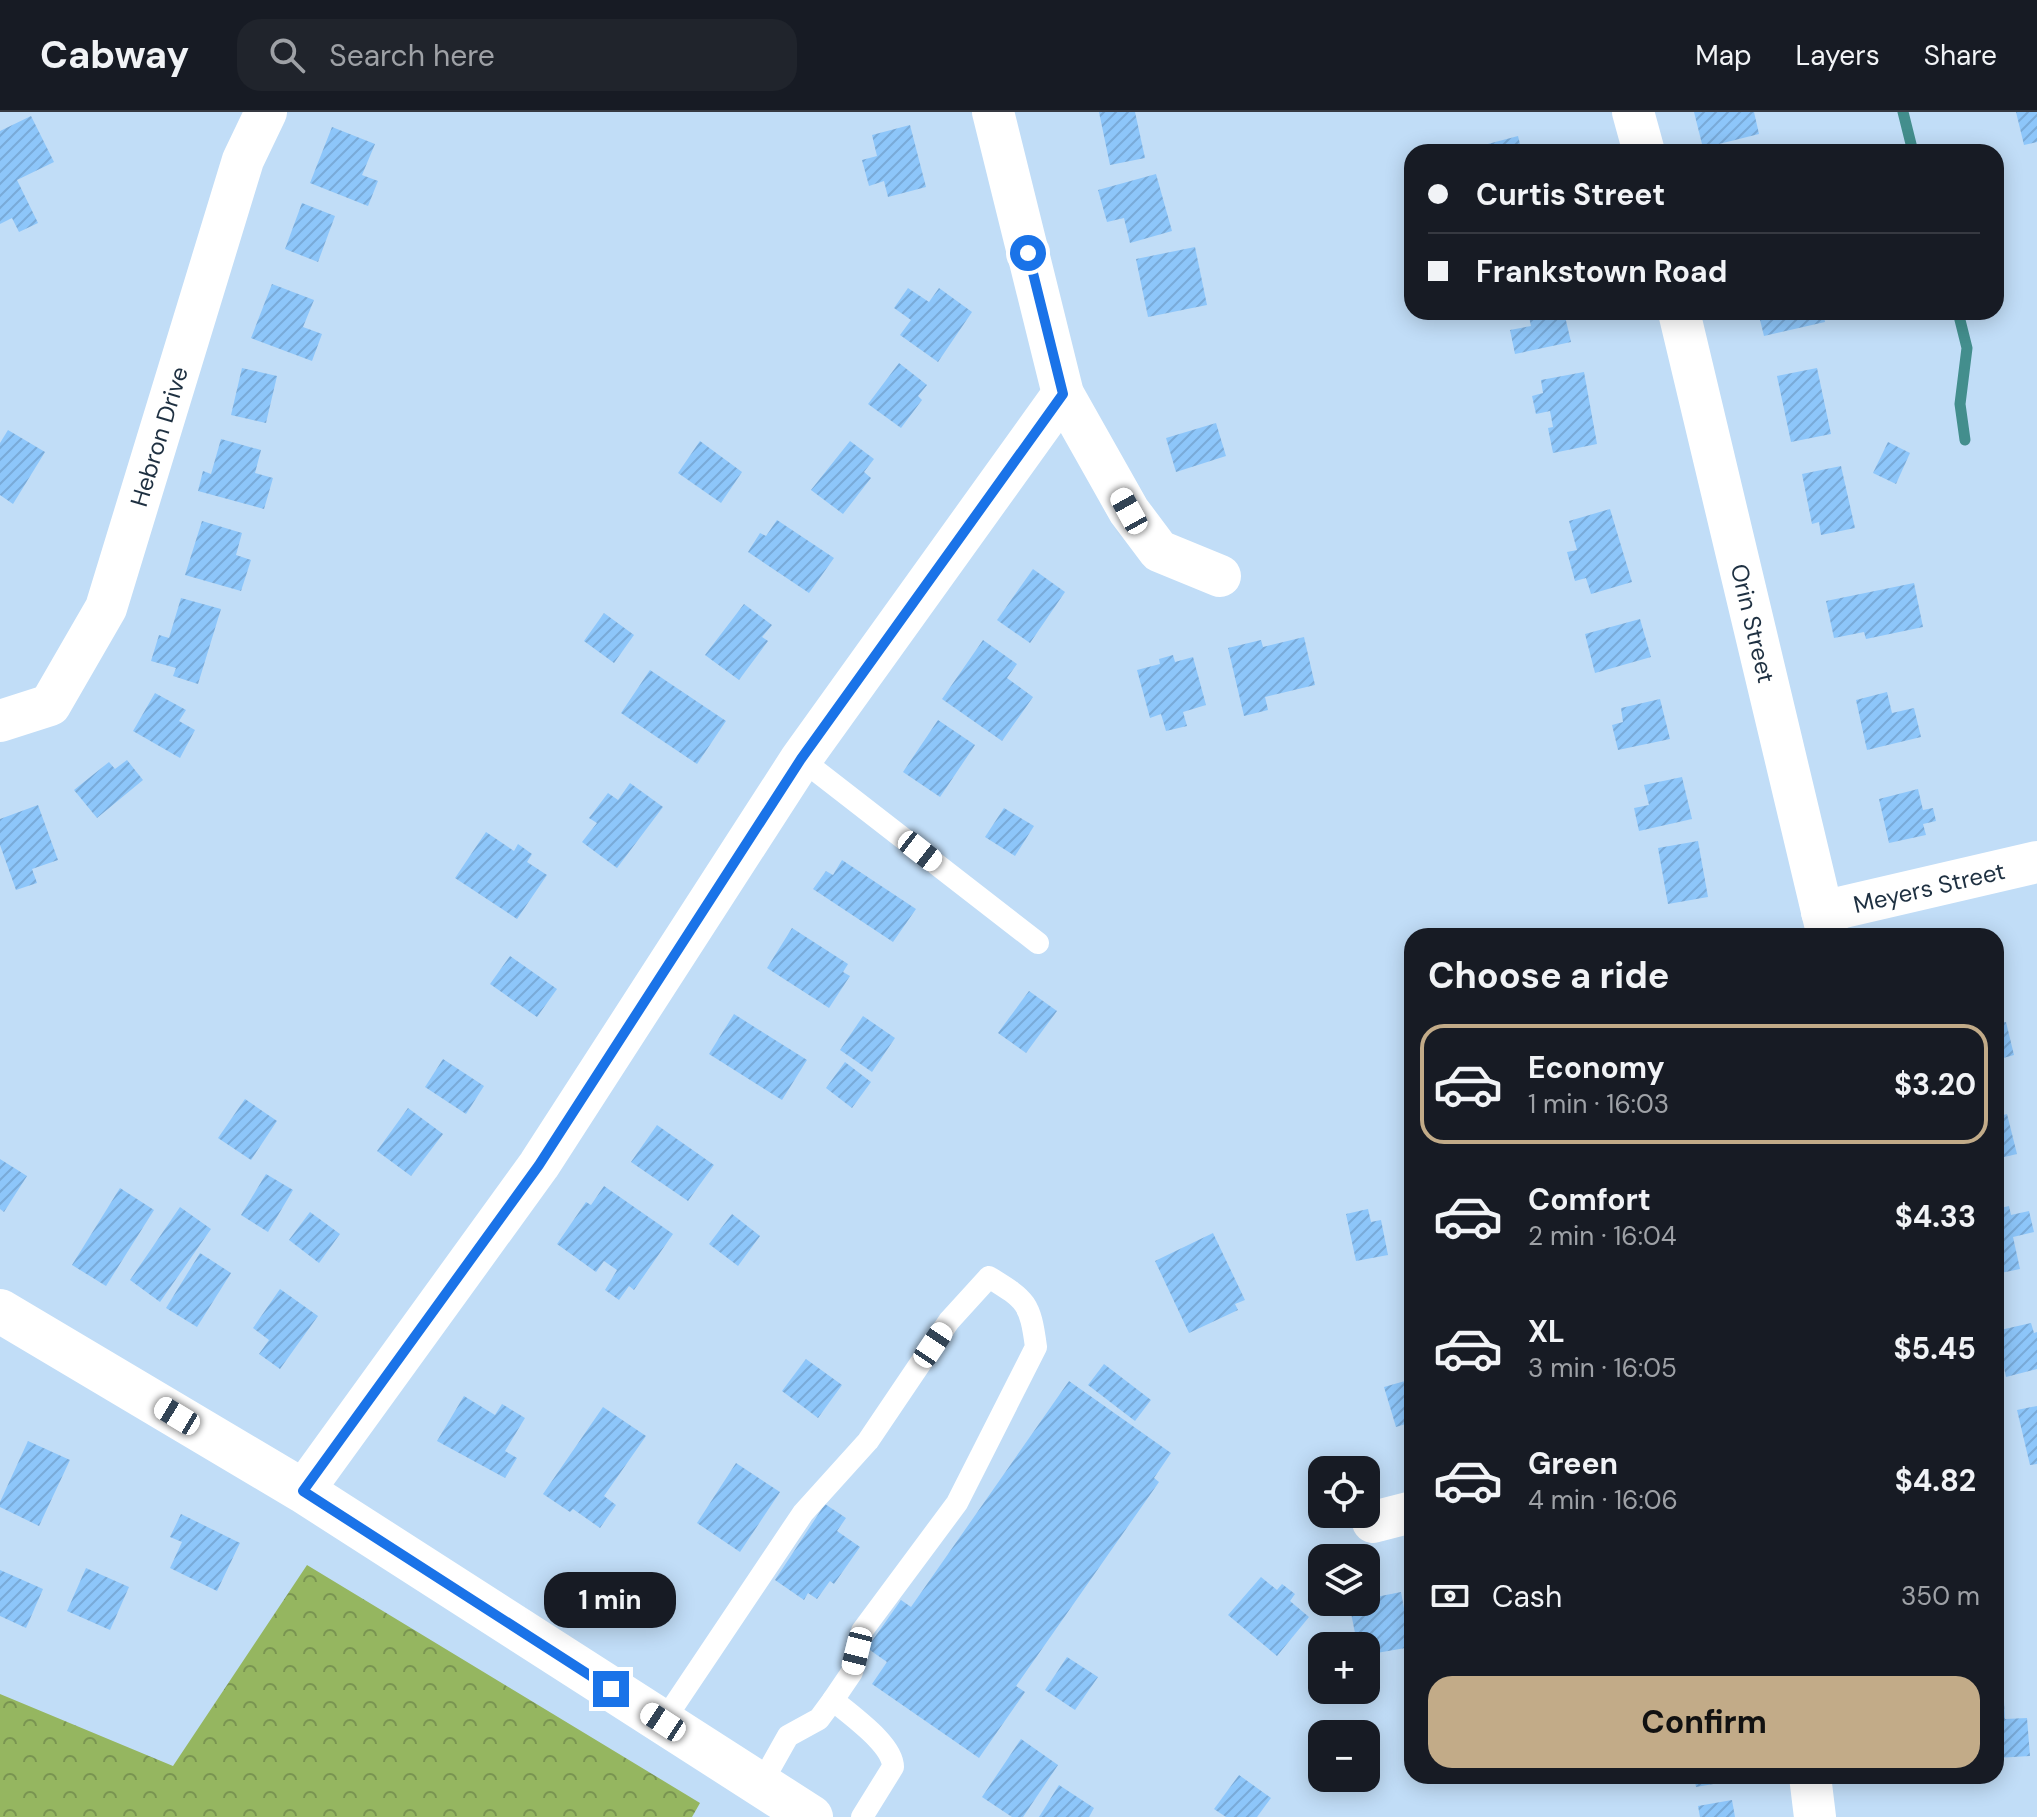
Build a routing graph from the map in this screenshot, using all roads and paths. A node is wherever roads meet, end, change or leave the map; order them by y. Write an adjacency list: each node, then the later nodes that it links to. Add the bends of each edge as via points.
1 (266, 112): 8 (street, Hebron Drive, via 243,160 106,608 50,705)
2 (993, 112): 6 (street)
3 (1633, 112): 4 (street)
4 (1642, 144)
5 (1681, 320): 11 (street, Orin Street)
6 (1063, 394): 7 (street, via 1129,511 1159,551); 9 (street)
7 (1220, 576)
8 (0, 721)
9 (801, 759): 12 (lane); 14 (street, via 539,1165)
10 (2037, 862): 11 (street, Meyers Street)
11 (1825, 924)
12 (1038, 943)
13 (0, 1311): 14 (main road)
14 (303, 1491): 16 (main road)
15 (833, 1700): 16 (lane, via 852,1672 862,1631 957,1503 1036,1347 1025,1302 989,1277 949,1321 868,1441 803,1513); 17 (lane, via 819,1719 788,1736); 20 (lane, via 887,1748 893,1760)
16 (663, 1722): 17 (main road)
17 (761, 1784): 19 (main road)
18 (1811, 1784): 21 (street)
19 (811, 1817)
20 (862, 1817)
21 (1815, 1817)

